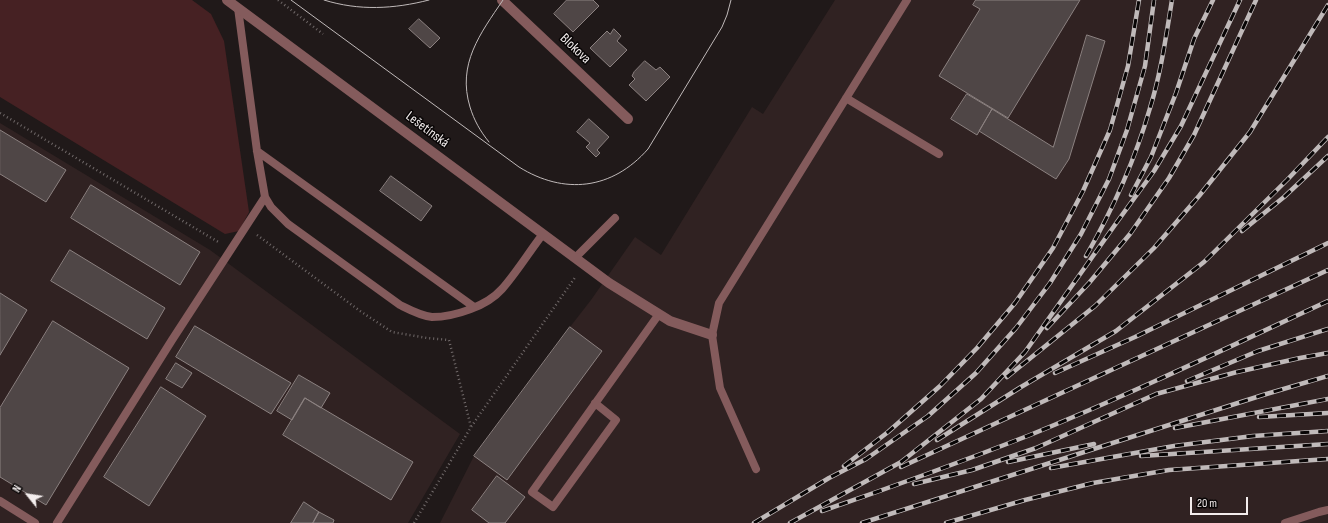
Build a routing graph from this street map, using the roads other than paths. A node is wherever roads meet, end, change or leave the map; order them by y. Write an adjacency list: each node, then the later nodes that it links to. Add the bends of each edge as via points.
1 (227, 0): 4 (street, Lešetínská)
2 (502, 0): 6 (street, Blokova)
3 (907, 0): 5 (lane)
4 (238, 8): 7 (lane); 11 (street, Lešetínská)
5 (846, 98): 8 (lane); 15 (lane, via 720,303)
6 (628, 119)
7 (257, 151): 9 (lane); 13 (lane)
8 (939, 154)
9 (265, 197): 13 (lane, via 288,224 400,305 418,314 432,317); 21 (lane)
10 (615, 218): 12 (lane)
11 (543, 234): 12 (street, Lešetínská); 13 (lane, via 502,290)
12 (575, 258): 14 (street, Lešetínská)
13 (474, 307)
14 (659, 314): 15 (street, Lešetínská, via 670,321); 16 (lane)
15 (712, 335): 17 (lane, via 720,388)
16 (595, 404): 16 (lane, via 532,492 553,507 616,420)
17 (756, 469)
18 (0, 501): 20 (lane)
19 (1328, 510): 22 (lane)
20 (35, 523)
21 (57, 523)
22 (1285, 523)

